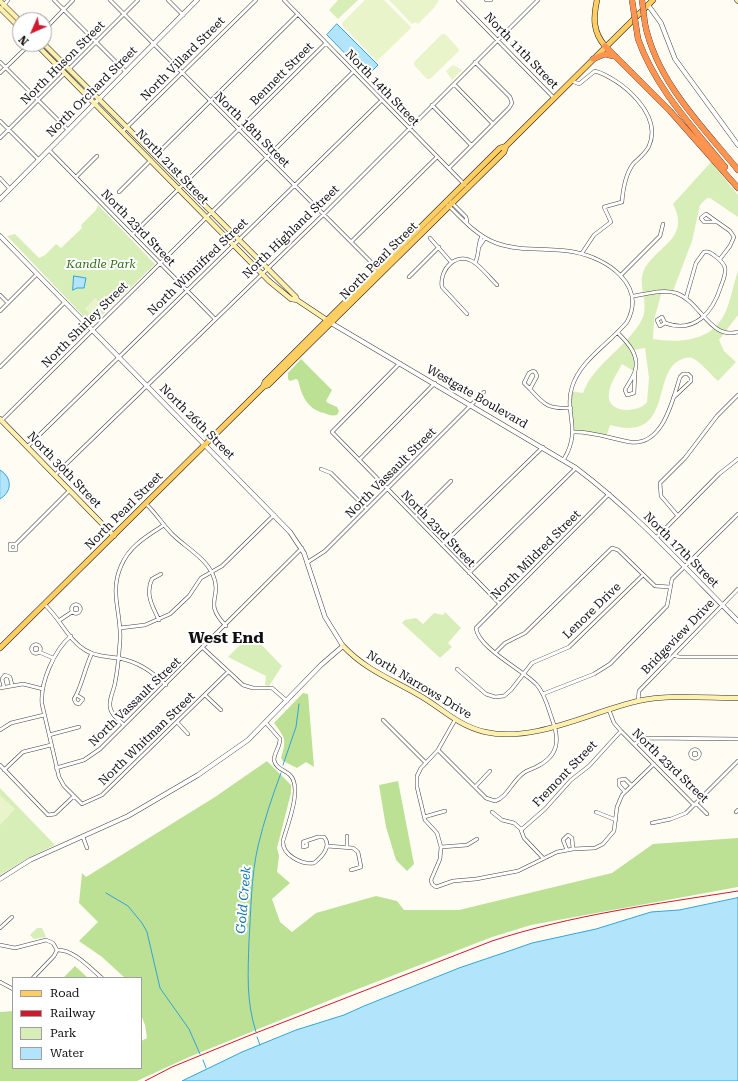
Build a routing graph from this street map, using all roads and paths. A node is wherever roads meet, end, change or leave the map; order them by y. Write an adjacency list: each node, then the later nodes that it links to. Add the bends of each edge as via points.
1 (8, 0): 19 (street)
2 (54, 0): 20 (street)
3 (73, 0): 20 (street)
4 (110, 0): 21 (street, North 18th Street)
5 (138, 0): 21 (street, North Huson Street)
6 (168, 0): 24 (street)
7 (197, 0): 24 (street, North Orchard Street)
8 (256, 0): 42 (street, North Villard Street)
9 (284, 0): 22 (street, North 14th Street)
10 (458, 0): 27 (street, North 11th Street)
11 (486, 0): 12 (street)
12 (491, 0)
13 (538, 0): 27 (street, North Highland Street)
14 (597, 0): 31 (main road, via 594,28)
15 (632, 0): 73 (highway, bridge, via 638,39 648,66 665,94)
16 (642, 0): 70 (highway, bridge, via 651,47 665,76)
17 (653, 0): 18 (main road, North Pearl Street)
18 (648, 5): 31 (main road, North Pearl Street); 61 (street, via 661,23 675,59)
19 (1, 6): 23 (main road); 25 (main road)
20 (64, 10): 26 (street); 28 (street)
21 (124, 14): 28 (street, North Huson Street); 30 (street, North 18th Street)
22 (298, 14): 29 (street, North 14th Street); 51 (street)
23 (12, 15)
24 (183, 15): 30 (street, North Orchard Street)
25 (12, 19)
26 (52, 22)
27 (498, 40): 38 (street, North Highland Street); 47 (street, North 11th Street)
28 (96, 42): 40 (street, North Huson Street); 41 (street)
29 (326, 43): 43 (street, North 14th Street); 57 (street, Bennett Street)
30 (154, 44): 41 (street, North Orchard Street); 42 (street, North 18th Street)
31 (605, 46): 35 (main road, North Pearl Street); 36 (highway)
32 (22, 52): 39 (street)
33 (45, 52): 40 (main road, North 21st Street)
34 (51, 52): 40 (main road, North 21st Street)
35 (593, 59): 36 (highway, via 605,54); 45 (main road, North Pearl Street)
36 (618, 59): 77 (highway, via 679,120)
37 (0, 62): 39 (street)
38 (475, 62): 46 (street, North Highland Street); 54 (street, via 512,102)
39 (5, 68): 44 (street); 48 (street)
40 (67, 71): 48 (street, North Huson Street); 50 (main road, North 21st Street)
41 (126, 72): 50 (street, North Orchard Street)
42 (182, 72): 51 (street, North 18th Street); 56 (street, North Villard Street)
43 (354, 72): 49 (street, North 14th Street); 67 (street, North Shirley Street)
44 (0, 73)
45 (572, 80): 47 (main road, North Pearl Street); 96 (street, via 578,84 595,71 616,82 641,104 649,119 651,134 648,148 628,174 622,202 604,207 611,222 594,235)
46 (454, 84): 52 (street, North Highland Street); 54 (street)
47 (554, 98): 76 (main road, North Pearl Street, via 506,146 500,148)
48 (38, 100): 58 (street, North Huson Street); 59 (street)
49 (382, 100): 55 (street, North 14th Street); 75 (street, North Winnifred Street)
50 (97, 101): 56 (main road, North 21st Street); 59 (street, North Orchard Street)
51 (211, 101): 57 (street, North 18th Street); 66 (street)
52 (432, 105): 55 (street, North Highland Street); 62 (street)
53 (0, 121): 58 (street)
54 (493, 124): 62 (street)
55 (409, 128): 65 (street, North 14th Street); 84 (street, North Highland Street)
56 (125, 129): 66 (main road, North 21st Street)
57 (239, 129): 67 (street, North 18th Street); 74 (street, Bennett Street)
58 (9, 130): 60 (street, North Huson Street); 68 (street)
59 (68, 130): 63 (street, North Orchard Street)
60 (0, 138)
61 (738, 145)
62 (471, 146): 69 (street)
63 (49, 150): 68 (street, North Orchard Street); 72 (street, North 23rd Street)
64 (97, 156): 72 (street)
65 (437, 156): 69 (street, North 14th Street); 93 (street)
66 (153, 158): 74 (main road, North 21st Street); 79 (street)
67 (267, 158): 75 (street, North 18th Street); 85 (street, North Shirley Street)
68 (39, 160): 78 (street, North Orchard Street)
69 (448, 168): 76 (street, North 14th Street)
70 (738, 170)
71 (0, 178): 78 (street)
72 (76, 178): 88 (street, North 23rd Street)
73 (738, 184)
74 (181, 186): 85 (main road, North 21st Street); 88 (street, Bennett Street)
75 (296, 186): 84 (street, North 18th Street); 92 (street, North Winnifred Street)
76 (466, 186): 80 (main road, North Pearl Street); 82 (main road, North Pearl Street)
77 (738, 188)
78 (10, 189): 81 (street, North Orchard Street)
79 (119, 192)
80 (454, 194): 82 (street, via 450,200); 83 (main road, North Pearl Street)
81 (0, 199)
82 (451, 205): 83 (street); 90 (street); 102 (main road, North Pearl Street)
83 (441, 207): 102 (main road, North Pearl Street)
84 (324, 214): 93 (street, North 18th Street); 101 (street, North Highland Street)
85 (209, 215): 92 (main road, North 21st Street); 94 (main road, North 21st Street); 99 (street, North Shirley Street)
86 (717, 222): 86 (street, via 704,222 701,218 706,214); 97 (street, via 734,237)
87 (664, 224): 105 (street, via 660,236)
88 (132, 235): 99 (street, North 23rd Street)
89 (0, 236): 103 (street, North 26th Street)
90 (484, 237): 96 (street, via 512,248); 100 (street)
91 (430, 238): 95 (street)
92 (239, 240): 94 (street, North Winnifred Street); 101 (main road, North 21st Street)
93 (351, 242): 102 (street, North 18th Street)
94 (234, 245): 104 (main road, North 21st Street); 108 (street, North Winnifred Street)
95 (439, 247): 98 (street); 106 (street)
96 (582, 253): 105 (street)
97 (720, 260): 111 (street, via 708,252 700,256 693,270); 117 (street, via 725,268 724,276 716,302)
98 (451, 262): 100 (street, via 465,259); 116 (street, via 444,271 443,290)
99 (160, 263): 108 (street, North 23rd Street); 121 (street, North Shirley Street)
100 (475, 263): 107 (street)
101 (267, 269): 104 (street, North Highland Street); 112 (main road, North 21st Street)
102 (380, 271): 119 (main road, North Pearl Street)
103 (37, 274): 113 (street, North 26th Street); 114 (street)
104 (262, 274): 112 (main road, North 21st Street, via 290,299); 118 (street, North Highland Street)
105 (621, 275): 110 (street)
106 (409, 277)
107 (497, 285)
108 (187, 291): 118 (street, North 23rd Street); 124 (street, North Winnifred Street)
109 (0, 295): 114 (street)
110 (634, 296): 111 (street, via 663,291); 123 (street, via 630,317)
111 (686, 298): 117 (street)
112 (297, 300): 119 (main road, North 21st Street)
113 (65, 302): 121 (street, North 26th Street); 126 (street)
114 (8, 303): 115 (street)
115 (0, 311)
116 (467, 314)
117 (704, 315): 120 (street, via 686,326 677,327); 122 (street, via 718,330 727,334)
118 (215, 319): 129 (street, North Highland Street)
119 (329, 322): 125 (street, Westgate Boulevard); 138 (main road, North Pearl Street, via 265,382)
120 (665, 323)
121 (92, 330): 124 (street, North 26th Street); 136 (street, North Shirley Street)
122 (738, 332)
123 (618, 333): 127 (street, via 632,348); 135 (street, via 577,374 571,391)
124 (118, 357): 129 (street, North 26th Street); 139 (street, North Winnifred Street)
125 (400, 363): 128 (street, Westgate Boulevard); 142 (street, North 23rd Street, via 332,431)
126 (0, 366)
127 (635, 372): 127 (street, via 625,390 627,395 634,393)
128 (435, 383): 134 (street, Westgate Boulevard); 142 (street)
129 (146, 385): 138 (street, North 26th Street); 146 (street, North Highland Street)
130 (530, 389): 130 (street, via 524,383 533,371 537,376); 135 (street, via 550,407)
131 (484, 392): 134 (street, North Vassault Street)
132 (738, 395): 155 (street, via 717,416 685,458 660,483 661,496)
133 (673, 398): 133 (street, via 691,381 688,374 680,377); 137 (street, via 665,421 651,436 640,442 589,432)
134 (472, 405): 140 (street, Westgate Boulevard); 148 (street, North Vassault Street)
135 (571, 408): 137 (street)
136 (0, 421): 139 (main road, North 30th Street)
137 (573, 432): 143 (street, via 571,447)
138 (206, 445): 151 (main road, North Pearl Street); 154 (street, North 26th Street)
139 (27, 447): 146 (main road, North 30th Street)
140 (543, 447): 143 (street, Westgate Boulevard); 161 (street)
141 (738, 459): 155 (street, via 719,474)
142 (359, 460): 148 (street, North 23rd Street)
143 (564, 460): 144 (street, Westgate Boulevard)
144 (576, 468): 150 (street, Westgate Boulevard); 166 (street)
145 (320, 469): 152 (street, via 331,472)
146 (55, 475): 149 (main road, North 30th Street)
147 (451, 481): 156 (street)
148 (387, 489): 152 (street, North Vassault Street); 156 (street, North 23rd Street)
149 (69, 491): 158 (main road, North 30th Street); 160 (street)
150 (609, 494): 159 (street, North 17th Street); 172 (street, North Mildred Street)
151 (146, 504): 157 (street); 158 (main road, North Pearl Street)
152 (367, 509): 163 (street, North Vassault Street, via 325,551)
153 (738, 514): 164 (street)
154 (274, 515): 162 (street, North 26th Street); 165 (street, via 228,561)
155 (678, 516): 159 (street)
156 (415, 517): 161 (street, North 23rd Street)
157 (164, 525): 165 (street, via 202,560); 179 (street, via 132,548 118,571 115,594)
158 (114, 536): 171 (main road, North Pearl Street)
159 (656, 538): 164 (street, North 17th Street)
160 (16, 544)
161 (442, 545): 166 (street, North 23rd Street)
162 (302, 548): 163 (street, North 26th Street); 178 (street, North Vassault Street)
163 (308, 562): 181 (street, North 26th Street, via 325,617)
164 (684, 567): 169 (street, via 672,579); 173 (street, North 17th Street)
165 (211, 572): 176 (street, via 198,581 189,596 175,609); 178 (street, via 215,586 213,609)
166 (469, 573): 172 (street, North 23rd Street)
167 (161, 574): 176 (street, via 152,579 149,591 151,603)
168 (643, 575): 169 (street, via 655,586); 186 (street, via 618,550 610,550 525,633 505,643); 193 (street, Lenore Drive, via 569,647 532,663)
169 (670, 587): 199 (street, via 667,606 610,664 594,674)
170 (738, 589): 173 (street, Bridgeview Drive)
171 (44, 604): 175 (street); 182 (main road, North Pearl Street)
172 (500, 604): 186 (street, North Mildred Street, via 476,628)
173 (722, 605): 177 (street, North 17th Street); 187 (street, Bridgeview Drive)
174 (72, 612): 175 (street)
175 (60, 620): 180 (street)
176 (159, 620): 179 (street, via 140,626)
177 (738, 621)
178 (226, 626): 183 (street, North Vassault Street)
179 (120, 628): 190 (street)
180 (71, 636): 185 (street, via 77,644); 189 (street, via 58,648)
181 (343, 646): 203 (street); 209 (main road, North Narrows Drive, via 372,671 418,694)
182 (0, 648)
183 (203, 648): 192 (street); 195 (street, North Vassault Street)
184 (39, 652): 189 (street)
185 (92, 653): 190 (street); 201 (street, via 79,685)
186 (495, 653): 193 (street)
187 (674, 655): 188 (street); 204 (street, Bridgeview Drive, via 639,690)
188 (738, 657)
189 (53, 658): 198 (street)
190 (119, 658): 195 (street, via 144,666); 212 (street, via 110,707 112,713)
191 (457, 669): 193 (street, Lenore Drive, via 486,694 495,697 509,692)
192 (228, 672): 200 (street, North Whitman Street); 203 (street, via 246,687 272,688)
193 (523, 673): 199 (street)
194 (12, 685): 196 (street); 196 (street, via 10,677 5,675 2,679); 198 (street)
195 (166, 685): 212 (street, North Vassault Street)
196 (4, 687): 197 (street)
197 (0, 688)
198 (44, 689): 207 (street, via 41,701)
199 (543, 694): 213 (street)
200 (205, 695): 205 (street); 210 (street, North Whitman Street)
201 (78, 696)
202 (738, 698): 204 (main road, North Narrows Drive, via 669,698)
203 (287, 701): 211 (street)
204 (638, 701): 206 (main road, North Narrows Drive)
205 (220, 710)
206 (609, 710): 213 (main road, North Narrows Drive); 216 (street, North 23rd Street, via 614,723)
207 (44, 715): 215 (street, via 11,723); 218 (street)
208 (383, 720): 226 (street)
209 (455, 720): 213 (main road, North Narrows Drive, via 478,730 503,734 524,733); 224 (street)
210 (177, 722): 217 (street); 235 (street, North Whitman Street, via 102,795 84,804)
211 (266, 723): 246 (street, via 241,745 171,792 128,816); 249 (street, via 280,741 275,762 278,767 290,774 295,783 294,798 283,841 284,850 312,864 318,860)
212 (124, 725): 229 (street, North Vassault Street, via 92,756)
213 (554, 726): 233 (street, via 557,742 554,752 538,766 521,775 502,798 488,800)
214 (79, 728): 218 (street)
215 (0, 730)
216 (621, 731): 221 (street, North 23rd Street); 244 (street, Fremont Street, via 593,762 570,780 545,809)
217 (188, 734)
218 (49, 735): 222 (street)
219 (694, 739): 220 (street); 221 (street, via 643,739); 223 (street)
220 (738, 739)
221 (635, 744): 227 (street, North 23rd Street)
222 (51, 745): 229 (street); 230 (street, via 22,752)
223 (695, 749)
224 (438, 750): 226 (street); 233 (street)
225 (738, 761): 236 (street)
226 (426, 763): 241 (street, via 418,773 417,784)
227 (654, 764): 232 (street); 236 (street, North 23rd Street)
228 (0, 765): 230 (street)
229 (56, 768): 235 (street, via 62,784)
230 (4, 770): 235 (street, via 50,816)
231 (490, 771): 233 (street)
232 (632, 785): 234 (street); 234 (street, via 625,779 619,780 619,786)
233 (475, 787)
234 (625, 792): 242 (street, via 618,804)
235 (74, 796)
236 (694, 805): 240 (street, North 23rd Street, via 698,805); 243 (street, via 681,816)
237 (445, 812): 241 (street)
238 (492, 812): 244 (street, via 502,820 514,823)
239 (596, 812): 242 (street)
240 (707, 814)
241 (424, 816): 251 (street, via 428,825 437,833)
242 (616, 820): 253 (street, via 614,831 605,843 595,848)
243 (652, 822)
244 (521, 831): 255 (street, via 524,838)
245 (347, 836): 250 (street)
246 (82, 837): 252 (street); 257 (street, via 30,860)
247 (477, 839): 251 (street, via 467,845)
248 (306, 842): 249 (street, via 322,837 327,841)
249 (327, 846): 250 (street)
250 (347, 847): 256 (street, via 358,852 361,867)
251 (441, 847): 255 (street, via 439,862 431,880 432,885 438,887 453,881 476,880 518,871)
252 (87, 848)
253 (573, 848): 254 (street); 254 (street, via 572,838 568,835 563,840)
254 (567, 850): 255 (street)
255 (543, 858)
256 (351, 870)
257 (0, 879)
258 (12, 917): 259 (street)
259 (0, 928)
260 (0, 945): 261 (street, via 15,948 46,940 52,943)
261 (56, 950): 262 (street, via 53,958); 263 (street, via 62,950 78,958)
262 (33, 977)
263 (101, 977)
264 (0, 982): 265 (street)
265 (12, 988)

